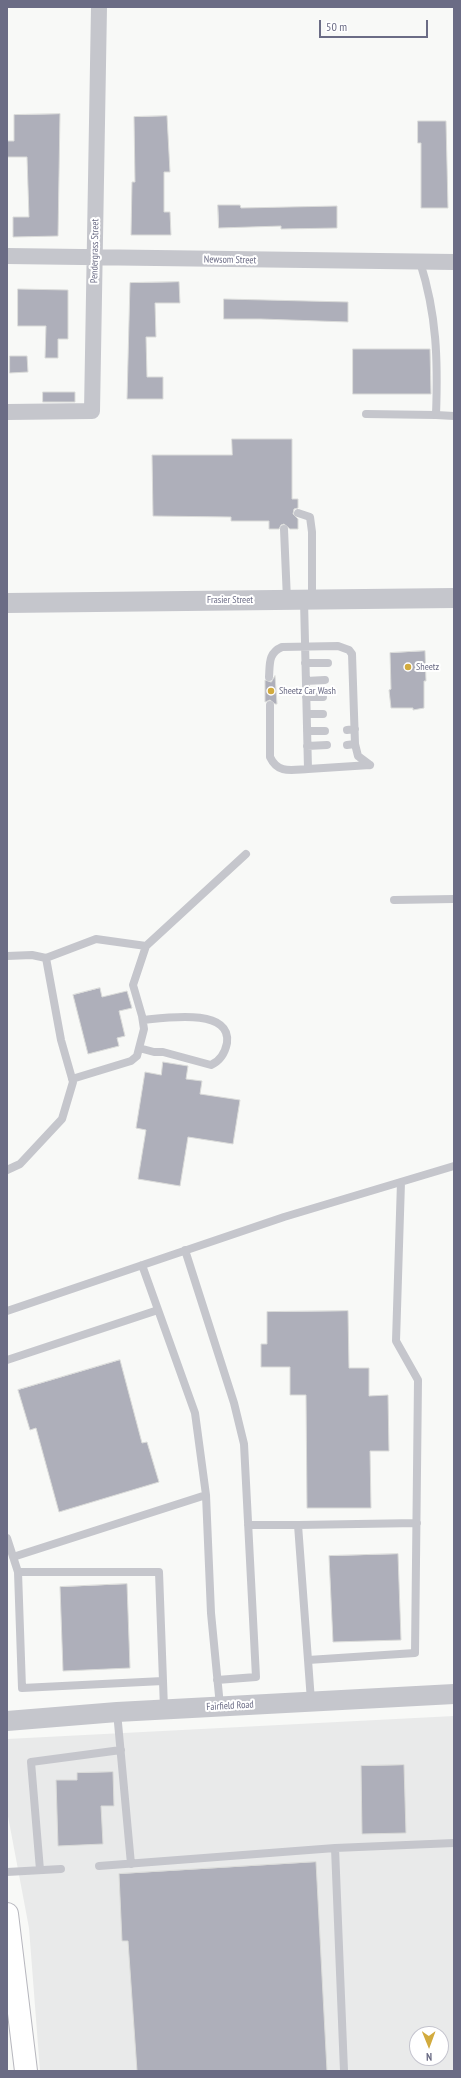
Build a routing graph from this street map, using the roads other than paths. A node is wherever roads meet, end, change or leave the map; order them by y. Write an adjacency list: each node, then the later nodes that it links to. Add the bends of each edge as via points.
1 (99, 7): 3 (street, Pendergrass Street)
2 (7, 256): 3 (street, Newsom Street)
3 (95, 258): 4 (street, Newsom Street); 6 (street, Pendergrass Street, via 92,411)
4 (420, 262): 5 (street, Newsom Street); 8 (lane, via 429,290 435,326 438,363)
5 (454, 262)
6 (7, 412)
7 (366, 414): 8 (lane)
8 (436, 416): 9 (lane)
9 (454, 416)
10 (298, 513): 13 (lane, via 310,518 312,532)
11 (284, 529): 13 (lane)
12 (454, 598): 13 (street, Frasier Street)
13 (301, 600): 14 (street, Frasier Street); 15 (lane)
14 (7, 603)
15 (305, 646): 16 (lane); 18 (lane, via 276,649 271,656); 30 (lane, via 346,647 352,654 349,663 351,745 358,756 370,765)
16 (306, 663): 17 (lane); 20 (lane)
17 (328, 664)
18 (270, 677)
19 (325, 680): 20 (lane)
20 (306, 681): 21 (lane)
21 (306, 697): 22 (lane); 24 (lane)
22 (324, 697)
23 (270, 704): 30 (lane, via 270,757 273,763 285,771)
24 (306, 714): 25 (lane); 26 (lane)
25 (323, 714)
26 (307, 731): 27 (lane); 29 (lane)
27 (325, 731)
28 (327, 745): 29 (lane)
29 (307, 746): 30 (lane)
30 (308, 769)
31 (246, 854): 34 (lane)
32 (454, 899): 33 (lane)
33 (394, 900)
34 (146, 946): 36 (lane, via 96,939); 37 (lane, via 133,985)
35 (7, 956): 36 (lane, via 32,955)
36 (46, 958): 39 (lane, via 61,1040)
37 (143, 1020): 38 (lane, via 144,1029); 38 (lane, via 174,1017 212,1020 222,1026 227,1044 218,1062 212,1065)
38 (139, 1048): 39 (lane, via 137,1056 131,1062)
39 (72, 1079): 41 (lane, via 62,1119 20,1164)
40 (454, 1166): 42 (lane)
41 (7, 1170)
42 (401, 1182): 43 (lane); 49 (lane, via 396,1341 418,1380)
43 (185, 1250): 44 (lane); 50 (lane, via 234,1403 244,1444)
44 (142, 1265): 45 (lane); 46 (lane)
45 (158, 1310): 47 (lane); 48 (lane, via 195,1412)
46 (7, 1311)
47 (7, 1360)
48 (206, 1494): 53 (lane); 56 (lane, via 211,1613)
49 (417, 1523): 51 (lane); 55 (lane, via 415,1653)
50 (248, 1525): 51 (lane); 56 (lane, via 256,1677)
51 (298, 1525): 55 (lane)
52 (7, 1538): 53 (lane)
53 (13, 1557): 54 (lane)
54 (18, 1572): 57 (lane, via 159,1572); 57 (lane, via 22,1688)
55 (308, 1660): 59 (lane)
56 (217, 1680): 60 (lane)
57 (163, 1681): 61 (lane)
58 (454, 1694): 59 (street, Fairfield Road)
59 (311, 1701): 60 (street, Fairfield Road)
60 (220, 1706): 61 (street, Fairfield Road)
61 (164, 1710): 62 (street, Fairfield Road)
62 (117, 1712): 63 (street, Fairfield Road); 64 (lane)
63 (7, 1721)
64 (121, 1750): 67 (lane); 70 (lane, via 31,1762)
65 (454, 1843): 66 (lane)
66 (335, 1848): 67 (lane); 74 (lane)
67 (132, 1864): 68 (lane)
68 (99, 1866)
69 (61, 1869): 70 (lane)
70 (40, 1870): 71 (lane)
71 (7, 1872)
72 (7, 1914): 73 (main road)
73 (26, 2071)
74 (344, 2071)

